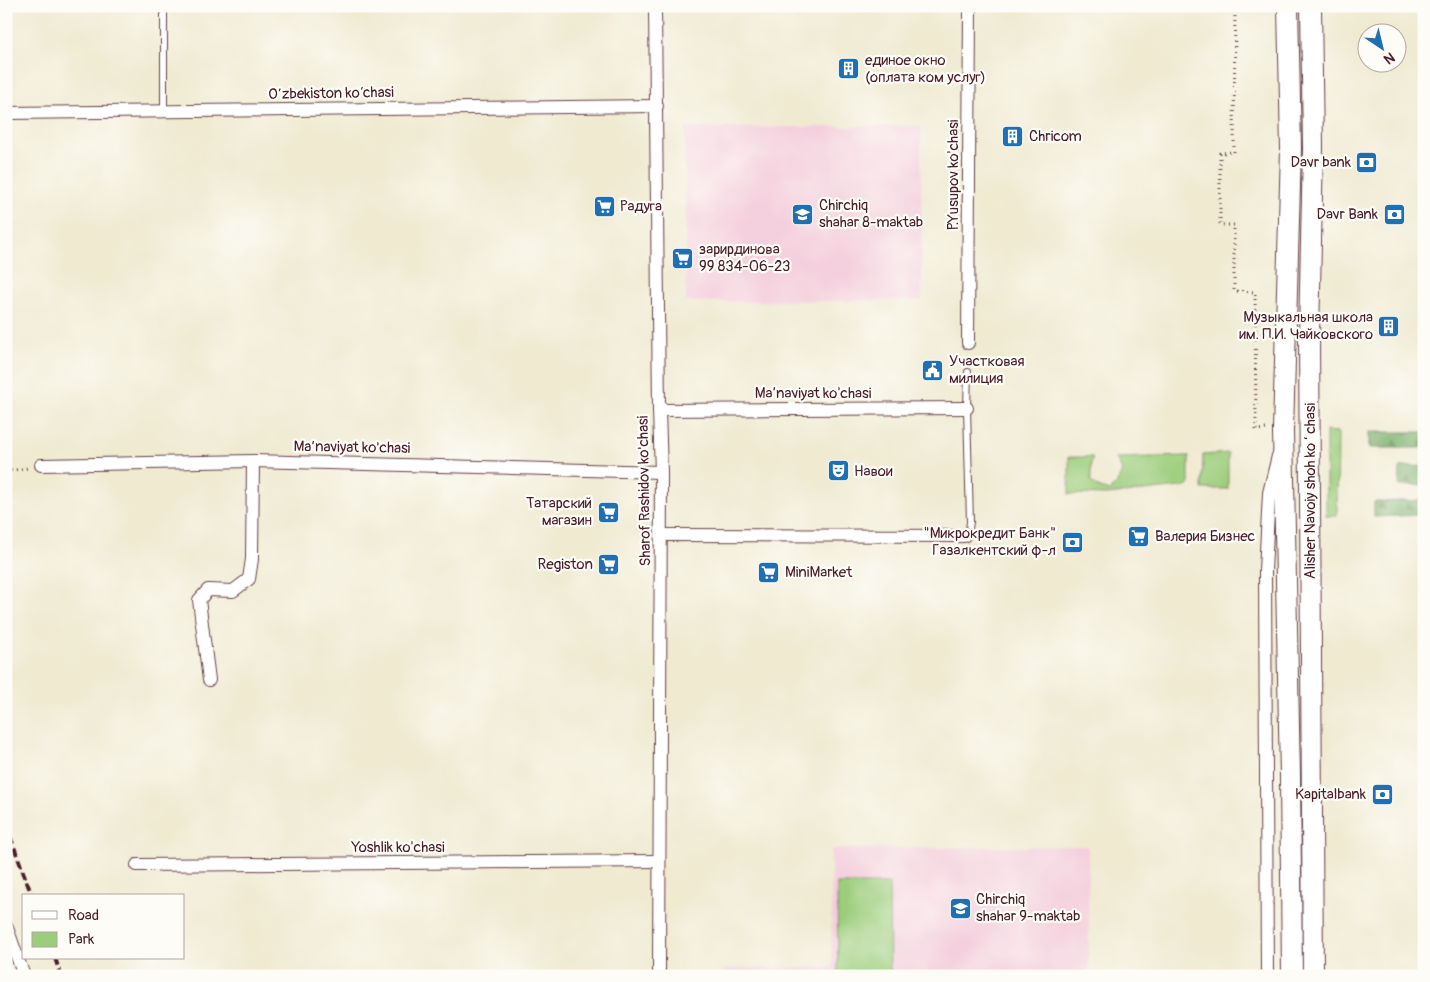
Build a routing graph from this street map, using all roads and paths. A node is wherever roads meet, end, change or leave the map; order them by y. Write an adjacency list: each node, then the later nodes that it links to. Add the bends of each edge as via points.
1 (164, 6): 8 (lane)
2 (655, 6): 7 (street, Sharof Rashidov ko'chasi)
3 (970, 6): 10 (street, P.Yusupov ko'chasi)
4 (1235, 6): 14 (path, via 1234,152 1220,153 1220,226 1234,225 1234,292 1256,292)
5 (1288, 6): 15 (main road, Alisher Navoiy shoh koʻchasi, via 1290,149)
6 (1311, 6): 30 (main road, Alisher Navoiy shoh koʻchasi, via 1313,148 1309,336)
7 (657, 106): 8 (street, O‘zbekiston ko‘chasi); 13 (street, Sharof Rashidov ko'chasi)
8 (164, 112): 9 (street, O‘zbekiston ko‘chasi)
9 (6, 113)
10 (968, 343)
11 (968, 372): 12 (lane)
12 (967, 408): 13 (street, Ma’naviyat ko'chasi); 21 (lane, via 970,522)
13 (659, 410): 19 (street, Sharof Rashidov ko'chasi)
14 (1256, 430)
15 (1283, 431): 28 (street, Alisher Navoiy shoh koʻchasi, via 1269,493 1265,571); 29 (main road, Alisher Navoiy shoh koʻchasi)
16 (253, 461): 17 (street, Ma’naviyat ko'chasi); 19 (street, Ma’naviyat ko'chasi); 22 (street, via 249,579 233,591 208,590 199,600)
17 (41, 466): 18 (path)
18 (6, 471)
19 (661, 472): 20 (street, Sharof Rashidov ko'chasi)
20 (661, 534): 21 (street); 23 (street, Sharof Rashidov ko'chasi)
21 (964, 536)
22 (209, 680)
23 (660, 861): 24 (street, Yoshlik ko'chasi); 27 (street, Sharof Rashidov ko'chasi)
24 (137, 865)
25 (6, 925): 26 (street)
26 (24, 976)
27 (659, 976)
28 (1267, 976)
29 (1292, 976)
30 (1313, 976)

